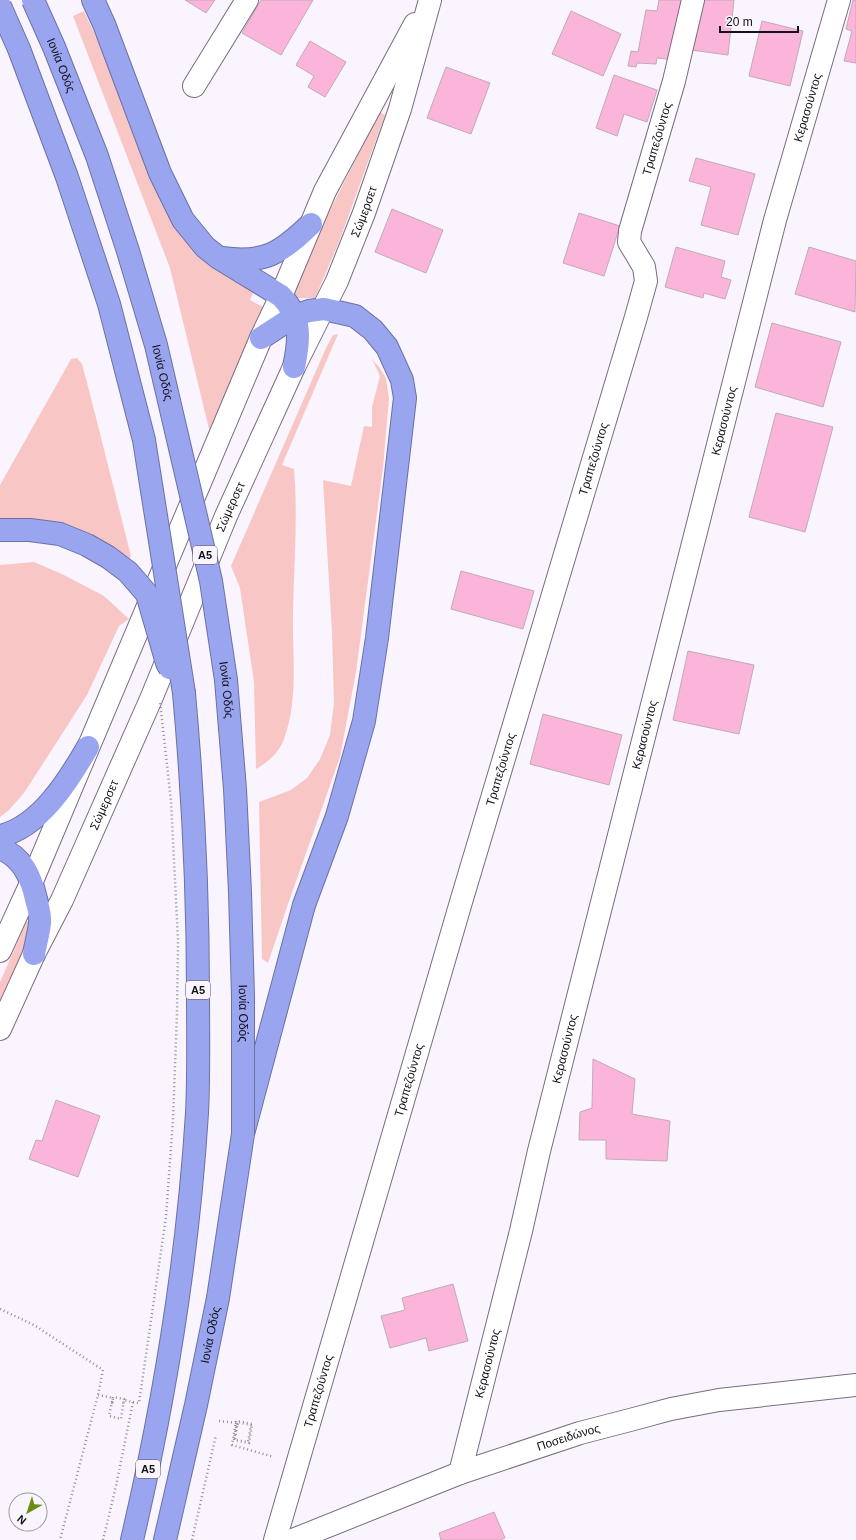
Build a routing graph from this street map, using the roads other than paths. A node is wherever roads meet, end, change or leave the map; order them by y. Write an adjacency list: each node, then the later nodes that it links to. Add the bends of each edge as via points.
1 (33, 0): 25 (highway, Ιονία Οδός / Α5, bridge, via 97,156 128,251 156,345 211,581 226,680 235,789 242,974)
2 (93, 0): 10 (highway, via 175,205 193,234)
3 (247, 0): 8 (street)
4 (429, 0): 9 (street, Σώμερσετ, via 338,164); 12 (street, Σώμερσετ, via 392,130 351,248)
5 (694, 0): 30 (street, Τραπεζούντος, via 674,81 630,231 629,242 644,267 646,281)
6 (839, 0): 27 (street, Κερασούντος, via 774,220)
7 (0, 6): 17 (highway, Α5, bridge, via 19,49 67,177 109,304 144,440)
8 (194, 86)
9 (311, 224): 10 (highway, via 288,246 275,254 244,260); 11 (street, Σώμερσετ)
10 (219, 258): 11 (highway)
11 (281, 296): 13 (highway, via 288,302); 14 (street, Σώμερσετ)
12 (324, 309): 13 (highway); 15 (street, Σώμερσετ); 25 (highway, bridge, via 355,316 373,330 387,347 402,380 405,398 377,638 364,721 337,816 304,905)
13 (295, 316): 14 (highway); 15 (highway, via 299,337)
14 (261, 338): 18 (street, Σώμερσετ)
15 (294, 367): 23 (street, Σώμερσετ, via 226,516 151,699 62,900)
16 (0, 530): 17 (highway, bridge, via 60,534 87,545 128,572 147,594 167,663)
17 (184, 693): 28 (highway, Α5, via 191,766 198,945 197,1111 180,1286 162,1398)
18 (88, 747): 19 (highway, via 68,778 42,810 20,829); 21 (street, Σώμερσετ)
19 (0, 836)
20 (0, 848): 21 (highway, via 19,860)
21 (32, 881): 22 (street, Σώμερσετ); 23 (highway, via 40,922)
22 (0, 951)
23 (34, 954): 24 (street, Σώμερσετ)
24 (0, 1029)
25 (243, 1134): 29 (highway, Ιονία Οδός / Α5, via 218,1298)
26 (856, 1385): 27 (street, Ποσειδώνος, via 719,1400 672,1409 580,1433)
27 (460, 1473): 31 (street, Ποσειδώνος)
28 (132, 1540)
29 (166, 1540)
30 (275, 1540)
31 (293, 1540)

